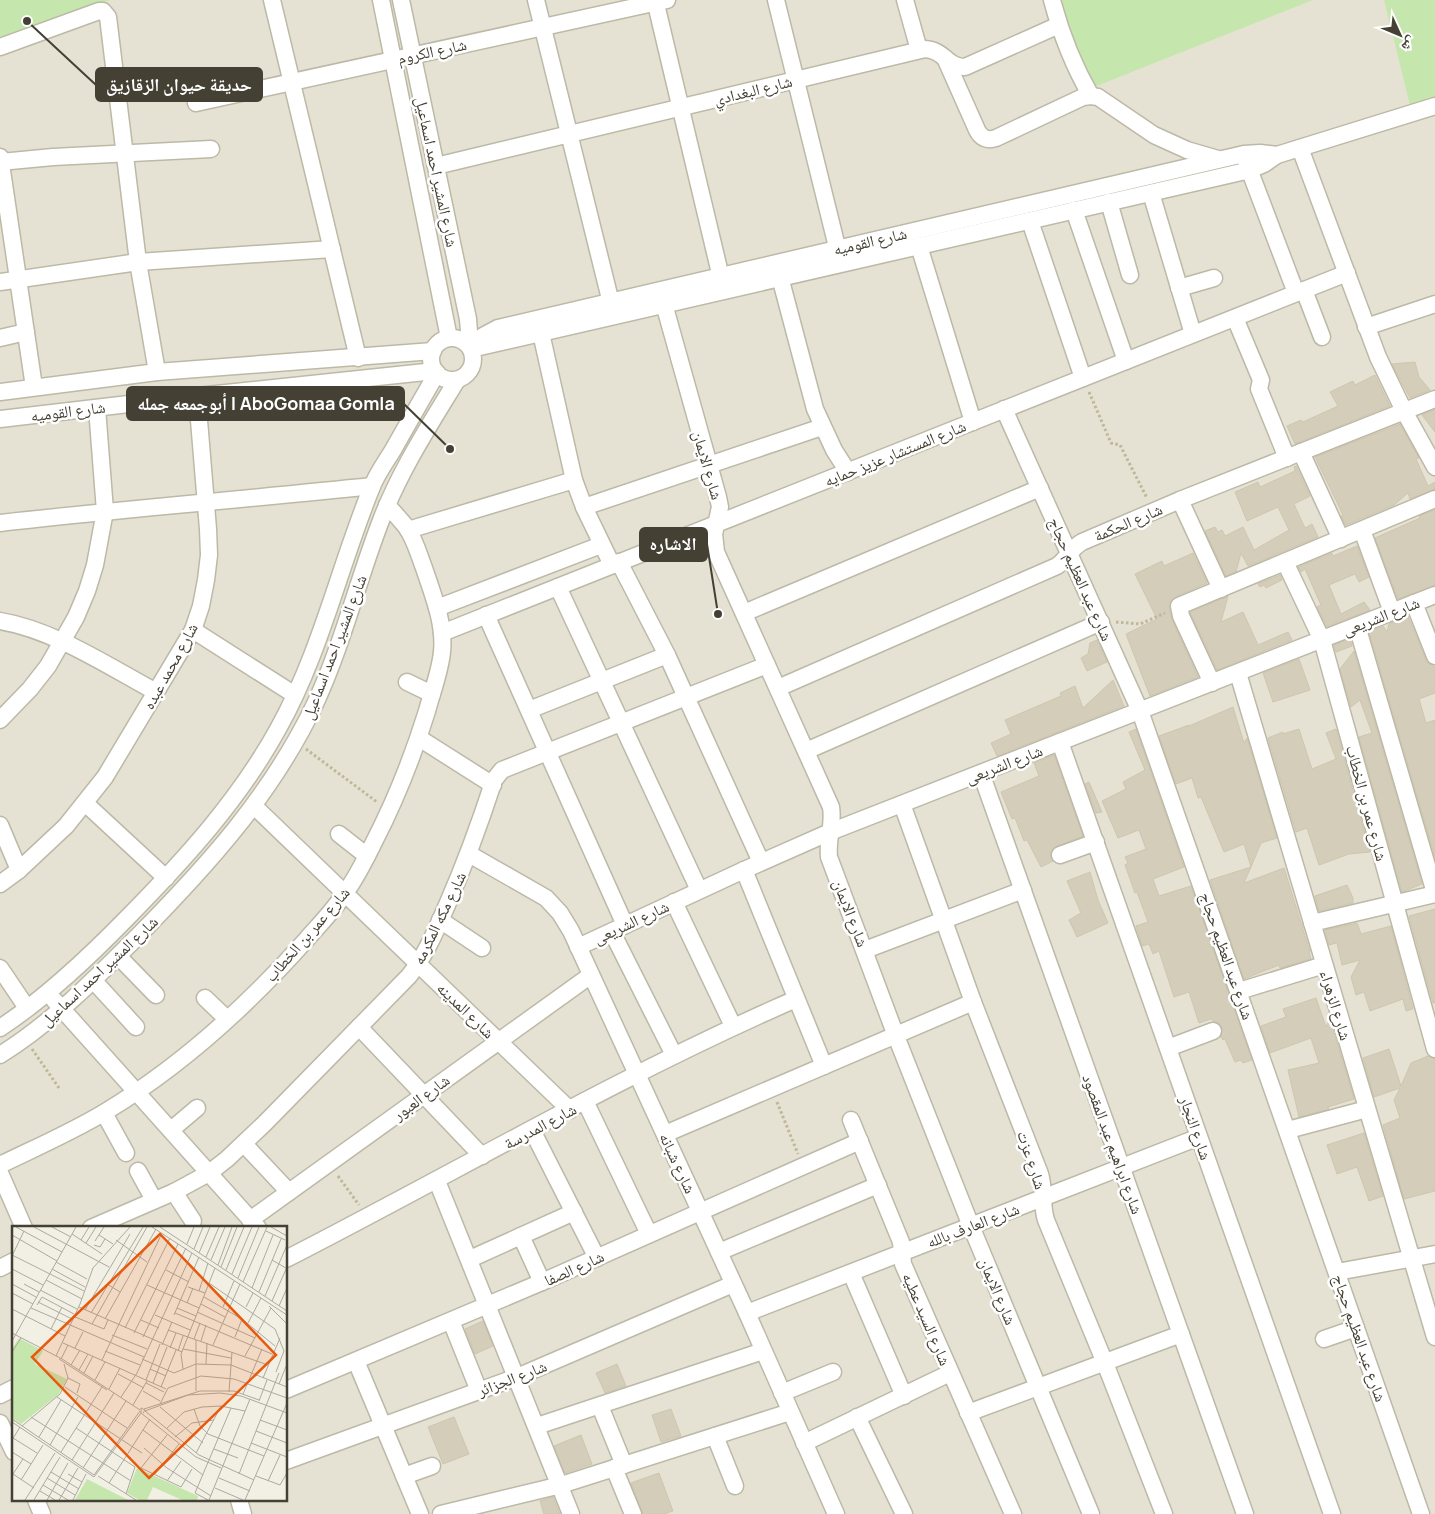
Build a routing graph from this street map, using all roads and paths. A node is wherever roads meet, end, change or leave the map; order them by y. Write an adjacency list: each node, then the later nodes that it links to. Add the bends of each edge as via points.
1 (272, 0): 17 (street)
2 (381, 0): 15 (street, شارع المشير احمد اسماعيل)
3 (401, 0): 14 (street, شارع المشير احمد اسماعيل)
4 (536, 0): 10 (street)
5 (776, 0): 16 (street)
6 (905, 0): 12 (street)
7 (1052, 0): 9 (street)
8 (659, 1): 10 (street, شارع الكروم); 21 (street)
9 (1059, 25): 13 (street, شارع البغدادي, via 965,67 955,66); 18 (street)
10 (542, 27): 14 (street, شارع الكروم); 22 (street)
11 (0, 48): 25 (street, via 99,11 106,13)
12 (918, 50): 13 (street, شارع البغدادي, via 932,49); 16 (street, شارع البغدادي)
13 (944, 55): 18 (street, via 977,130 987,139 996,138)
14 (413, 56): 15 (street, شارع الكروم); 30 (street, شارع المشير احمد اسماعيل)
15 (394, 60): 17 (street, شارع الكروم); 59 (street, شارع المشير احمد اسماعيل)
16 (796, 80): 21 (street, شارع البغدادي); 38 (street)
17 (291, 82): 19 (street, شارع الكروم); 37 (street)
18 (1091, 96): 28 (street, via 1104,100 1154,135 1186,150)
19 (196, 103)
20 (1435, 106): 23 (street, شارع القوميه)
21 (681, 108): 22 (street, شارع البغدادي); 46 (street)
22 (569, 134): 30 (street, شارع البغدادي); 51 (street)
23 (1300, 148): 27 (street, شارع القوميه); 40 (street)
24 (211, 149): 25 (street)
25 (124, 153): 29 (street); 39 (street)
26 (1244, 154): 27 (street, شارع القوميه); 28 (street, شارع القوميه); 31 (street)
27 (1277, 155): 31 (street, شارع القوميه)
28 (1221, 160): 38 (street, شارع القوميه)
29 (0, 161): 43 (street)
30 (436, 166): 60 (street, شارع المشير احمد اسماعيل, via 468,319)
31 (1250, 170): 32 (street, شارع القوميه); 48 (street)
32 (1151, 193): 33 (street, شارع القوميه); 47 (street)
33 (1109, 202): 34 (street, شارع القوميه); 41 (street)
34 (1074, 210): 35 (street, شارع القوميه); 63 (street)
35 (1030, 220): 36 (street, شارع القوميه); 66 (street)
36 (919, 246): 38 (street, شارع القوميه); 76 (street)
37 (332, 249): 39 (street); 62 (street)
38 (839, 256): 42 (street, شارع القوميه); 46 (street, شارع القوميه)
39 (138, 262): 43 (street); 64 (street)
40 (1347, 273): 48 (street, شارع المستشار عزيز حمايه); 53 (street)
41 (1130, 275)
42 (780, 277): 46 (street, شارع القوميه); 77 (street)
43 (18, 278): 45 (street); 54 (street)
44 (1214, 278): 47 (street)
45 (0, 282)
46 (722, 283): 49 (street, شارع القوميه); 51 (street, شارع القوميه)
47 (1179, 288): 56 (street)
48 (1300, 292): 52 (street, شارع المستشار عزيز حمايه); 57 (street)
49 (664, 304): 51 (street, شارع القوميه); 79 (street, شارع الايمان)
50 (1435, 304): 53 (street)
51 (612, 309): 55 (street, شارع القوميه); 60 (street, شارع القوميه, via 498,328)
52 (1235, 318): 56 (street, شارع المستشار عزيز حمايه); 78 (street, via 1261,380 1259,389)
53 (1366, 327): 74 (street)
54 (26, 332): 58 (street); 68 (street)
55 (541, 333): 60 (street, شارع القوميه); 82 (street)
56 (1193, 334): 63 (street, شارع المستشار عزيز حمايه)
57 (1322, 337)
58 (0, 338)
59 (449, 338): 60 (street, via 456,338); 61 (street)
60 (469, 347): 67 (street, via 474,360 472,366 466,375)
61 (433, 351): 62 (street, شارع القوميه); 65 (street)
62 (358, 358): 64 (street, شارع القوميه)
63 (1126, 361): 66 (street, شارع المستشار عزيز حمايه)
64 (157, 372): 68 (street, شارع القوميه)
65 (436, 372): 67 (street, via 446,379); 70 (street, شارع القوميه); 83 (street, شارع المشير احمد اسماعيل)
66 (1083, 378): 73 (street, شارع المستشار عزيز حمايه); 91 (path, via 1111,443 1120,445)
67 (456, 380): 88 (street, شارع المشير احمد اسماعيل, via 398,479)
68 (34, 387): 69 (street, شارع القوميه)
69 (0, 392)
70 (197, 396): 72 (street, شارع القوميه); 87 (street, شارع محمد عبده)
71 (1435, 398): 74 (street, شارع الحكمة)
72 (97, 408): 75 (street, شارع القوميه); 90 (street)
73 (1004, 409): 76 (street, شارع المستشار عزيز حمايه); 84 (street, شارع عبد العظيم حجاج)
74 (1404, 411): 78 (street, شارع الحكمة); 80 (street)
75 (0, 419)
76 (973, 422): 81 (street, شارع المستشار عزيز حمايه)
77 (822, 427): 79 (street); 81 (street)
78 (1294, 455): 86 (street, شارع الحكمة); 96 (street)
79 (708, 466): 89 (street); 93 (street, شارع الايمان, via 720,507)
80 (1435, 467)
81 (848, 472): 93 (street, شارع المستشار عزيز حمايه)
82 (574, 480): 89 (street); 94 (street)
83 (372, 486): 87 (street); 127 (street, شارع المشير احمد اسماعيل)
84 (1040, 488): 98 (street, شارع عبد العظيم حجاج); 108 (street)
85 (1435, 499): 95 (street)
86 (1180, 500): 91 (street, شارع الحكمة); 102 (street)
87 (205, 504): 90 (street); 113 (street, شارع محمد عبده, via 209,555 201,606)
88 (387, 506): 94 (street, شارع عمر بن الخطاب); 134 (street, شارع المشير احمد اسماعيل, via 334,657)
89 (584, 507): 97 (street)
90 (105, 511): 92 (street); 116 (street, via 87,591)
91 (1154, 511): 98 (street, شارع الحكمة, via 1082,542)
92 (0, 523)
93 (715, 525): 100 (street, شارع المستشار عزيز حمايه); 108 (street, شارع الايمان, via 716,552)
94 (408, 530): 106 (street, شارع عمر بن الخطاب)
95 (1362, 530): 96 (street); 107 (street)
96 (1341, 539): 99 (street)
97 (601, 545): 100 (street); 106 (street)
98 (1070, 553): 111 (street, شارع عبد العظيم حجاج); 124 (street, شارع الحكمة, via 1057,566)
99 (1285, 562): 102 (street); 115 (street, شارع عمر بن الخطاب)
100 (615, 564): 101 (street, شارع المستشار عزيز حمايه); 117 (street)
101 (558, 587): 109 (street, شارع المستشار عزيز حمايه); 122 (street)
102 (1221, 589): 105 (street)
103 (1435, 595): 104 (street, شارع الشريعى)
104 (1414, 603): 107 (street, شارع الشريعى); 118 (street)
105 (1179, 606): 111 (path, via 1140,624); 123 (street)
106 (437, 608): 114 (street, شارع عمر بن الخطاب)
107 (1392, 612): 112 (street, شارع الشريعى)
108 (744, 613): 119 (street, شارع الايمان)
109 (486, 615): 114 (street, شارع المستشار عزيز حمايه); 129 (street)
110 (0, 621): 116 (street)
111 (1101, 622): 130 (street, شارع عبد العظيم حجاج); 136 (street)
112 (1357, 626): 115 (street, شارع الشريعى); 158 (street)
113 (193, 630): 125 (street, شارع محمد عبده); 127 (street)
114 (442, 632): 126 (street, شارع عمر بن الخطاب, via 442,651)
115 (1322, 640): 120 (street, شارع الشريعى); 161 (street, شارع عمر بن الخطاب)
116 (63, 642): 125 (street); 131 (street, via 30,689)
117 (667, 655): 122 (street); 128 (street)
118 (1435, 656)
119 (767, 665): 124 (street, شارع الايمان); 128 (street, شارع مكه المكرمه)
120 (1238, 673): 123 (street, شارع الشريعى); 164 (street, شارع الزهراء)
121 (407, 682): 126 (street)
122 (602, 682): 129 (street); 132 (street)
123 (1212, 683): 130 (street, شارع الشريعى)
124 (778, 688): 136 (street, شارع الايمان)
125 (156, 692): 140 (street, شارع محمد عبده, via 123,749)
126 (432, 694): 133 (street, شارع عمر بن الخطاب)
127 (295, 695): 154 (street, شارع المشير احمد اسماعيل, via 278,729 237,792)
128 (686, 697): 132 (street, شارع مكه المكرمه); 151 (street)
129 (529, 710): 137 (street)
130 (1140, 711): 135 (street, شارع الشريعى); 175 (street, شارع عبد العظيم حجاج)
131 (0, 720)
132 (621, 723): 137 (street, شارع مكه المكرمه); 156 (street)
133 (419, 738): 139 (street); 143 (street, شارع عمر بن الخطاب)
134 (296, 741): 142 (street, شارع المشير احمد اسماعيل); 143 (path)
135 (1060, 742): 138 (street, شارع الشريعى); 147 (street, شارع النجار)
136 (806, 751): 145 (street, شارع الايمان, via 831,807)
137 (548, 752): 139 (street, شارع مكه المكرمه, via 502,770); 165 (street)
138 (981, 773): 141 (street, شارع الشريعى); 157 (street, شارع ابراهيم عبد المقصود)
139 (493, 785): 148 (street, شارع مكه المكرمه)
140 (85, 803): 152 (street, شارع محمد عبده, via 59,833); 154 (street)
141 (902, 804): 145 (street, شارع الشريعى); 163 (street, شارع عزت)
142 (254, 806): 159 (street, شارع المدينه); 169 (street, شارع المشير احمد اسماعيل, via 188,885)
143 (390, 811): 149 (street, شارع عمر بن الخطاب)
144 (0, 825): 152 (street)
145 (830, 832): 151 (street, شارع الشريعى); 168 (street, شارع الايمان, via 829,857)
146 (339, 834): 149 (street)
147 (1096, 842): 150 (street); 192 (street, شارع النجار)
148 (469, 854): 162 (street, شارع مكه المكرمه); 166 (street, شارع شبانه, via 546,898 566,922)
149 (367, 856): 159 (street, شارع عمر بن الخطاب)
150 (1060, 856)
151 (761, 862): 153 (street, شارع الشريعى)
152 (19, 870): 155 (street, شارع محمد عبده)
153 (744, 870): 156 (street, شارع الشريعى); 179 (street)
154 (166, 878): 176 (street, شارع المشير احمد اسماعيل, via 102,943)
155 (0, 884)
156 (699, 890): 160 (street, شارع الشريعى)
157 (1023, 890): 163 (street); 220 (street, شارع ابراهيم عبد المقصود)
158 (1435, 893): 161 (street)
159 (345, 894): 170 (street, شارع المدينه); 183 (street, شارع عمر بن الخطاب, via 293,955)
160 (674, 902): 165 (street, شارع الشريعى); 184 (street)
161 (1394, 903): 164 (street); 193 (street, شارع عمر بن الخطاب)
162 (440, 920): 167 (street); 170 (street, شارع مكه المكرمه)
163 (944, 920): 168 (street); 180 (street, شارع عزت)
164 (1312, 923): 171 (street, شارع الزهراء)
165 (619, 929): 166 (street, شارع الشريعى); 195 (street)
166 (578, 947): 173 (street, شارع شبانه)
167 (482, 948)
168 (865, 950): 189 (street, شارع الايمان)
169 (118, 956): 174 (street, شارع المشير احمد اسماعيل); 177 (street)
170 (418, 964): 186 (street, شارع مكه المكرمه); 191 (street, شارع المدينه)
171 (1324, 965): 175 (street); 204 (street, شارع الزهراء)
172 (0, 968): 181 (street)
173 (591, 975): 191 (street, شارع العبور); 197 (street, شارع شبانه)
174 (93, 980): 182 (street, شارع المشير احمد اسماعيل); 185 (street)
175 (1239, 990): 210 (street, شارع عبد العظيم حجاج)
176 (47, 992): 181 (street, شارع المشير احمد اسماعيل); 182 (street)
177 (156, 994)
178 (205, 998): 183 (street)
179 (796, 999): 184 (street, شارع المدرسة); 196 (street)
180 (973, 1002): 189 (street); 228 (street, شارع عزت, via 1040,1174)
181 (27, 1008): 187 (street, شارع المشير احمد اسماعيل)
182 (61, 1008): 190 (street, شارع المشير احمد اسماعيل); 200 (street)
183 (227, 1019): 200 (street, شارع عمر بن الخطاب)
184 (733, 1026): 195 (street, شارع المدرسة)
185 (136, 1027)
186 (359, 1027): 201 (street); 214 (street, شارع مكه المكرمه)
187 (0, 1028)
188 (1213, 1031): 192 (street)
189 (896, 1036): 196 (street); 237 (street, شارع الايمان)
190 (25, 1039): 194 (street, شارع المشير احمد اسماعيل); 198 (path)
191 (498, 1041): 201 (street, شارع العبور); 205 (street, شارع المدينه)
192 (1168, 1048): 212 (street, شارع النجار)
193 (1435, 1049)
194 (0, 1055)
195 (674, 1055): 197 (street, شارع المدرسة)
196 (824, 1066): 199 (street)
197 (637, 1073): 202 (street, شارع المدرسة); 211 (street, شارع شبانه)
198 (59, 1088)
199 (772, 1088): 211 (street); 219 (path)
200 (137, 1092): 206 (street, شارع عمر بن الخطاب); 208 (street)
201 (424, 1095): 216 (street); 218 (street, شارع العبور)
202 (585, 1101): 205 (street, شارع المدرسة); 238 (street)
203 (197, 1108): 208 (street)
204 (1367, 1109): 210 (street); 245 (street, شارع الزهراء)
205 (570, 1110): 209 (street, شارع المدرسة)
206 (104, 1113): 215 (street); 217 (street, شارع عمر بن الخطاب)
207 (851, 1120): 213 (street, شارع السيد عطيه)
208 (171, 1130): 223 (street)
209 (532, 1130): 216 (street, شارع المدرسة); 231 (street)
210 (1288, 1130): 249 (street, شارع عبد العظيم حجاج)
211 (665, 1134): 230 (street, شارع شبانه)
212 (1199, 1137): 220 (street, شارع العارف بالله); 301 (street, شارع النجار)
213 (860, 1141): 219 (street, شارع الصفا); 225 (street, شارع السيد عطيه)
214 (244, 1144): 223 (street, شارع مكه المكرمه); 227 (street)
215 (126, 1153)
216 (482, 1156): 224 (street, شارع المدرسة)
217 (0, 1164)
218 (328, 1164): 227 (street, شارع العبور); 232 (path)
219 (802, 1166): 230 (street, شارع الصفا)
220 (1122, 1167): 228 (street, شارع العارف بالله); 257 (street, شارع ابراهيم عبد المقصود)
221 (138, 1171): 229 (street)
222 (0, 1173): 235 (street)
223 (209, 1173): 226 (street, شارع مكه المكرمه); 234 (street)
224 (437, 1181): 232 (street, شارع المدرسة); 246 (street)
225 (878, 1185): 240 (street); 241 (street, شارع السيد عطيه, via 901,1242)
226 (174, 1192): 229 (street, شارع مكه المكرمه); 233 (street)
227 (289, 1192): 234 (street, شارع العبور)
228 (1044, 1197): 237 (street, شارع العارف بالله); 262 (street, شارع عزت, via 1046,1220)
229 (154, 1200): 236 (street, شارع مكه المكرمه)
230 (700, 1211): 238 (street, شارع الصفا); 240 (street, شارع شبانه)
231 (574, 1212): 239 (street); 244 (street)
232 (368, 1217): 243 (street, شارع المدرسة)
233 (193, 1221)
234 (254, 1224)
235 (23, 1226)
236 (96, 1226)
237 (971, 1226): 241 (street, شارع العارف بالله); 266 (street, شارع الايمان)
238 (650, 1234): 244 (street, شارع الصفا)
239 (521, 1236): 246 (street); 251 (street)
240 (719, 1252): 252 (street, شارع شبانه)
241 (902, 1253): 250 (street, شارع العارف بالله); 264 (street, شارع السيد عطيه, via 903,1264)
242 (1435, 1254): 245 (street)
243 (288, 1258)
244 (596, 1258): 251 (street, شارع الصفا)
245 (1412, 1258): 249 (street); 258 (street, شارع الزهراء)
246 (470, 1259): 253 (street)
247 (12, 1262): 248 (street)
248 (0, 1267)
249 (1337, 1272): 256 (street, شارع عبد العظيم حجاج)
250 (850, 1273): 254 (street, شارع العارف بالله); 272 (street)
251 (542, 1282): 253 (street, شارع الصفا)
252 (733, 1284): 254 (street, شارع شبانه); 265 (street, شارع الجزائر)
253 (488, 1305): 255 (street, شارع الصفا); 265 (street)
254 (747, 1313): 260 (street, شارع شبانه)
255 (451, 1321): 261 (street, شارع الصفا); 269 (street)
256 (1356, 1328): 259 (street); 302 (street, شارع عبد العظيم حجاج)
257 (1181, 1334): 262 (street); 300 (street, شارع ابراهيم عبد المقصود)
258 (1435, 1337)
259 (1324, 1338)
260 (763, 1351): 270 (street, شارع شبانه); 273 (street)
261 (356, 1361): 268 (street, شارع الصفا); 279 (street)
262 (1105, 1363): 266 (street); 299 (street, شارع عزت)
263 (833, 1372): 270 (street)
264 (950, 1373): 272 (street); 275 (street, شارع السيد عطيه)
265 (517, 1377): 269 (street, شارع الجزائر); 278 (street)
266 (1038, 1387): 275 (street); 298 (street, شارع الايمان)
267 (12, 1389): 271 (street)
268 (288, 1389)
269 (479, 1391): 279 (street, شارع الجزائر)
270 (782, 1393): 274 (street, شارع شبانه)
271 (0, 1395)
272 (904, 1396): 276 (street)
273 (600, 1406): 278 (street); 285 (street)
274 (790, 1412): 280 (street); 281 (street, شارع شبانه)
275 (968, 1413): 297 (street, شارع السيد عطيه)
276 (857, 1417): 281 (street); 296 (street)
277 (0, 1422): 282 (street)
278 (537, 1426): 287 (street)
279 (383, 1427): 283 (street, شارع الجزائر); 286 (street)
280 (715, 1436): 285 (street); 288 (street)
281 (804, 1443): 295 (street, شارع شبانه)
282 (12, 1448)
283 (288, 1461)
284 (432, 1466): 286 (street)
285 (619, 1467): 287 (street); 294 (street)
286 (404, 1476): 291 (street)
287 (561, 1485): 292 (street); 293 (street)
288 (736, 1486)
289 (37, 1502): 290 (street)
290 (42, 1514)
291 (420, 1514)
292 (442, 1514)
293 (571, 1514)
294 (633, 1514)
295 (836, 1514)
296 (904, 1514)
297 (1013, 1514)
298 (1091, 1514)
299 (1164, 1514)
300 (1245, 1514)
301 (1332, 1514)
302 (1421, 1514)

